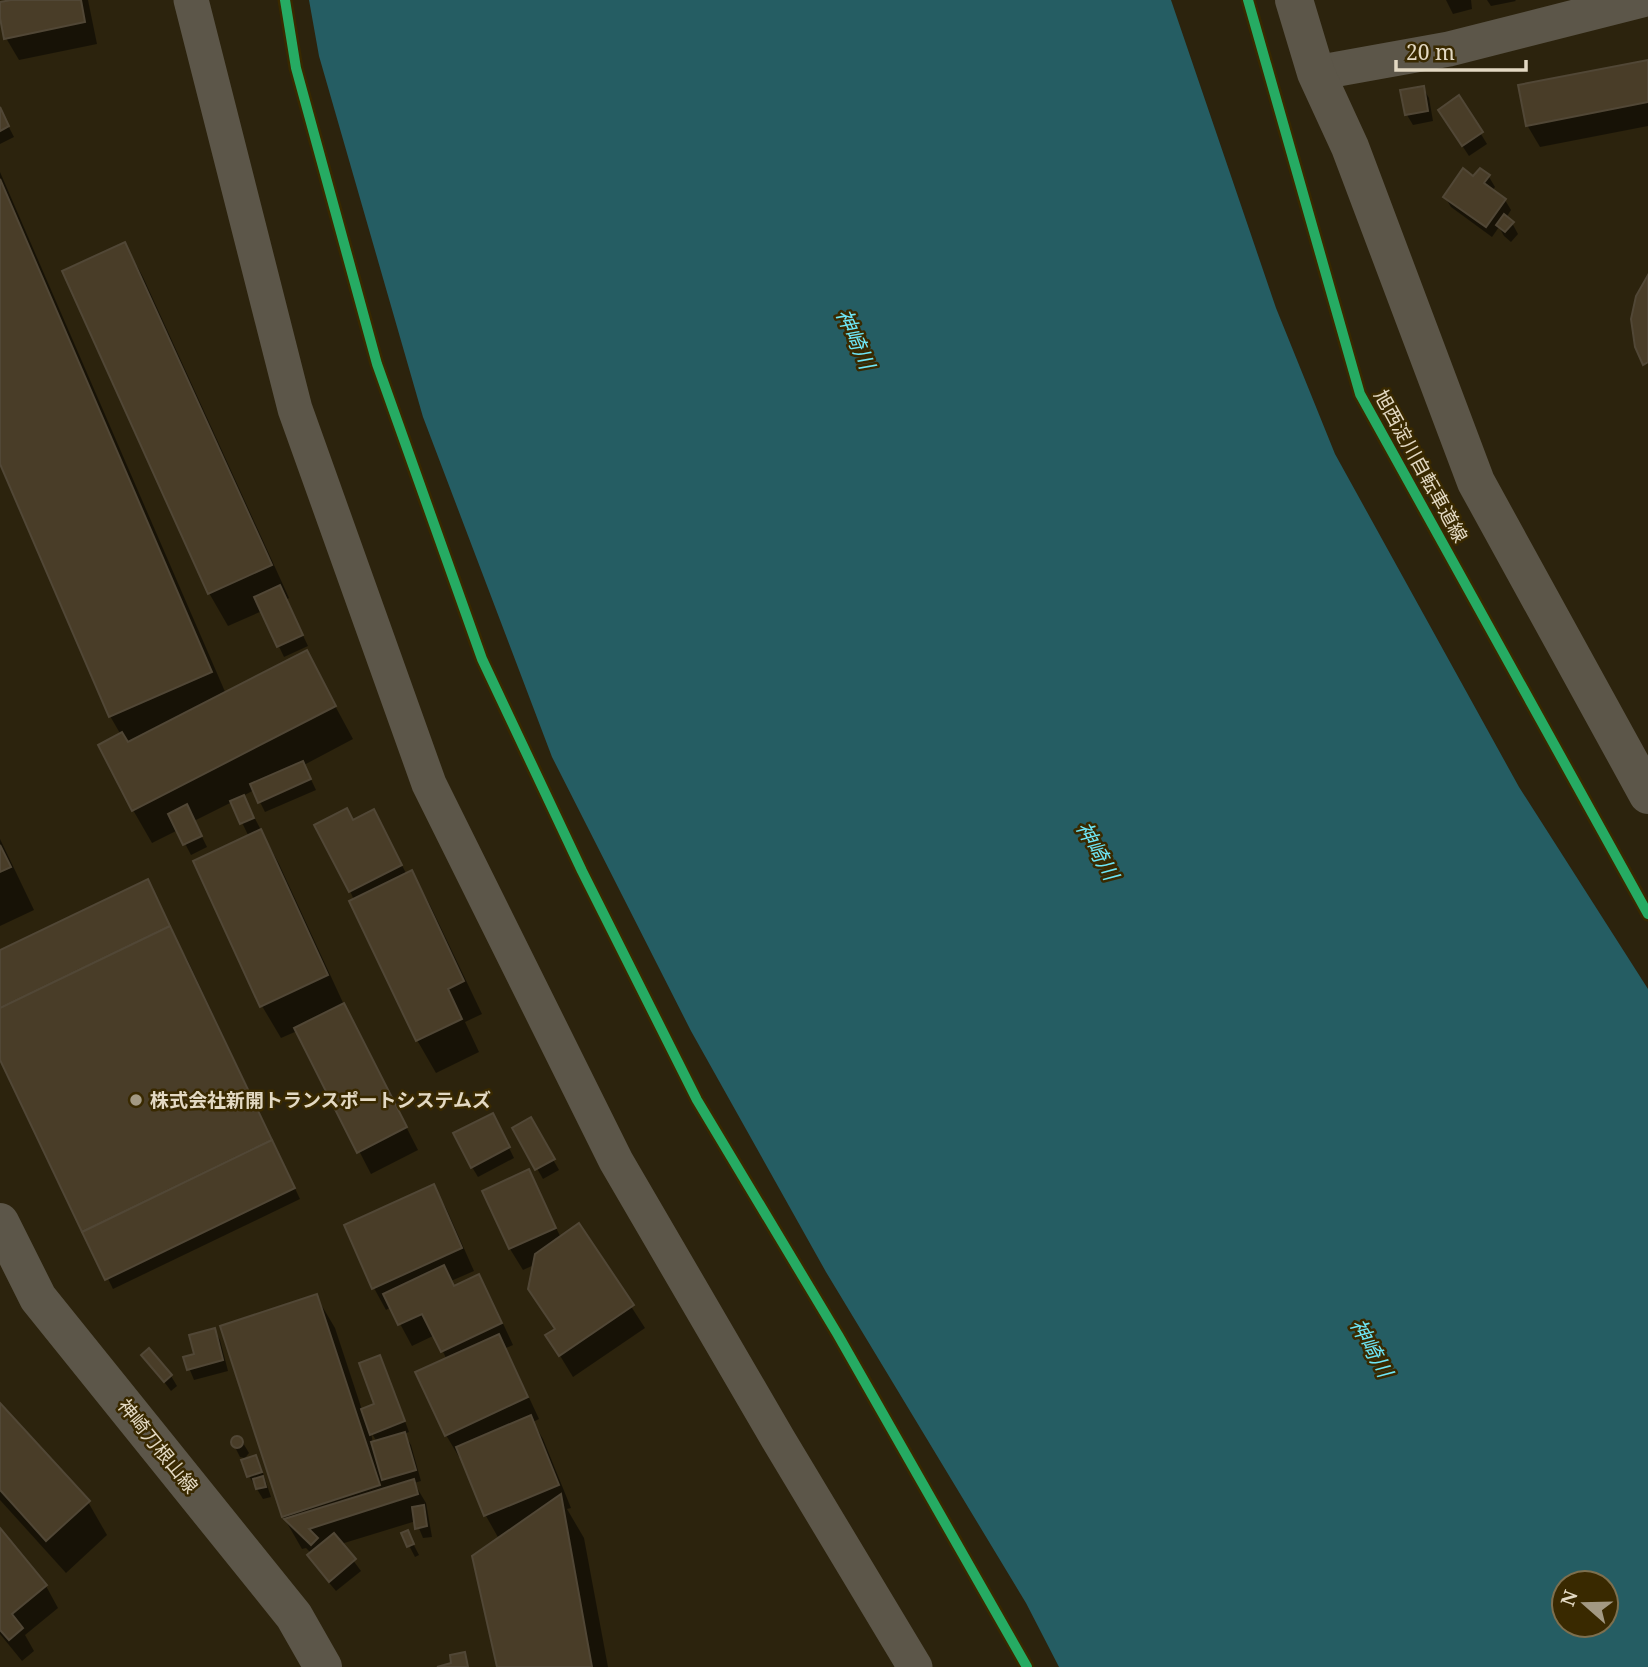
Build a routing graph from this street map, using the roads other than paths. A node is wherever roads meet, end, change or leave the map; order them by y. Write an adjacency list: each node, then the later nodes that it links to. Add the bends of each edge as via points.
1 (191, 0): 8 (street, via 295,409 429,784 617,1161)
2 (1294, 0): 4 (street)
3 (1642, 0): 4 (street, via 1449,49)
4 (1316, 73): 5 (street, via 1350,147 1476,482)
5 (1648, 795)
6 (0, 1222): 7 (street, 神崎刀根山線, via 38,1298 295,1616)
7 (323, 1667)
8 (915, 1667)

